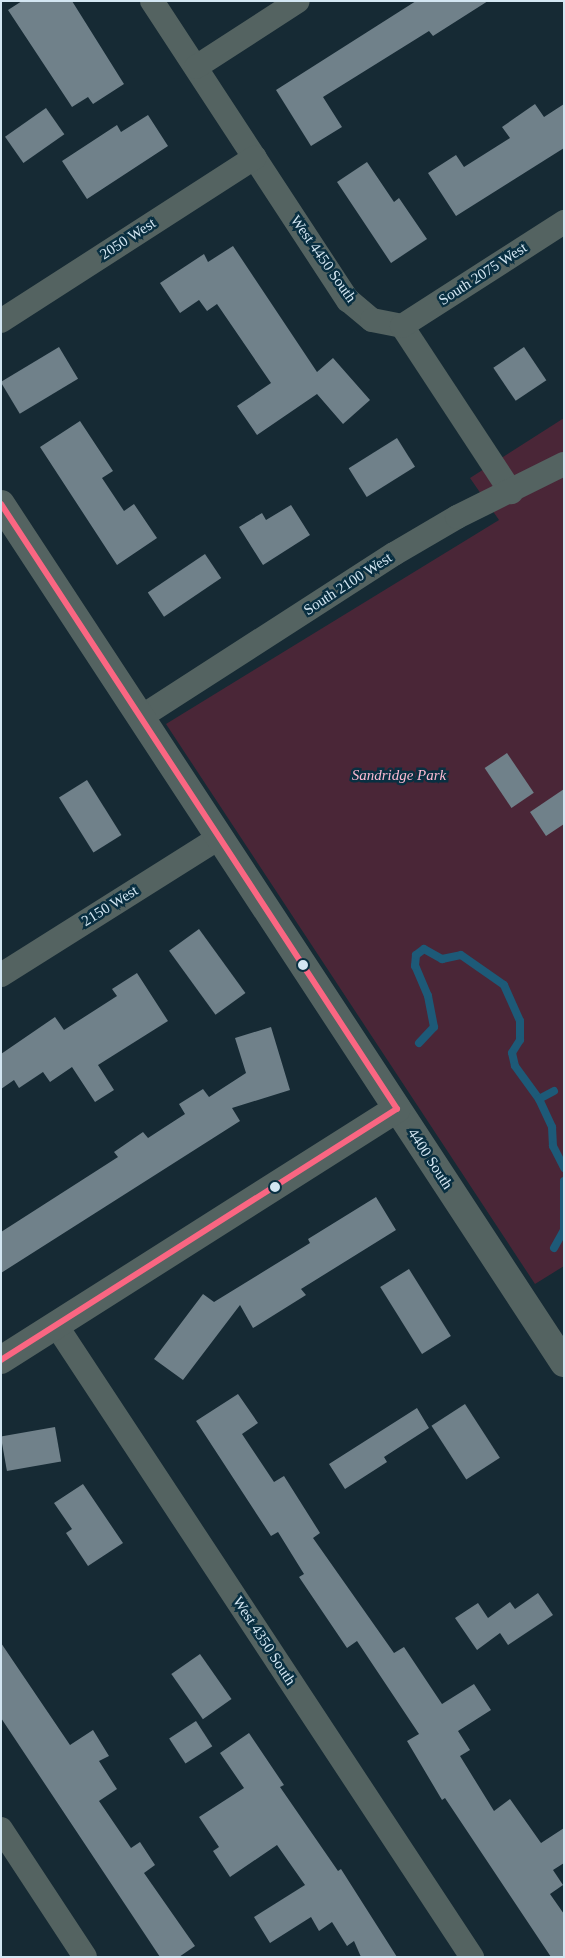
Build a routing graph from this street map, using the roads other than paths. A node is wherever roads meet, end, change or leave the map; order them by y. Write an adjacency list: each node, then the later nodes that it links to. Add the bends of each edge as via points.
1 (152, 1): 3 (street, West 4450 South)
2 (298, 1): 3 (street)
3 (196, 67): 4 (street, West 4450 South)
4 (255, 158): 6 (street, 2050 West); 7 (street, West 4450 South, via 348,300 372,320)
5 (564, 222): 7 (street, South 2075 West)
6 (1, 321)
7 (402, 326): 9 (street)
8 (564, 464): 9 (street, South 2100 West)
9 (511, 492): 11 (street, South 2100 West, via 458,517 394,554)
10 (1, 504): 11 (street, 4400 South)
11 (141, 717): 12 (street, 4400 South)
12 (220, 837): 13 (street, 2150 West); 14 (street, 4400 South)
13 (1, 975)
14 (397, 1109): 15 (street); 17 (street, 4400 South)
15 (56, 1325): 16 (street); 20 (street, West 4350 South)
16 (1, 1360)
17 (564, 1363)
18 (1, 1829): 19 (street)
19 (85, 1957)
20 (472, 1957)

